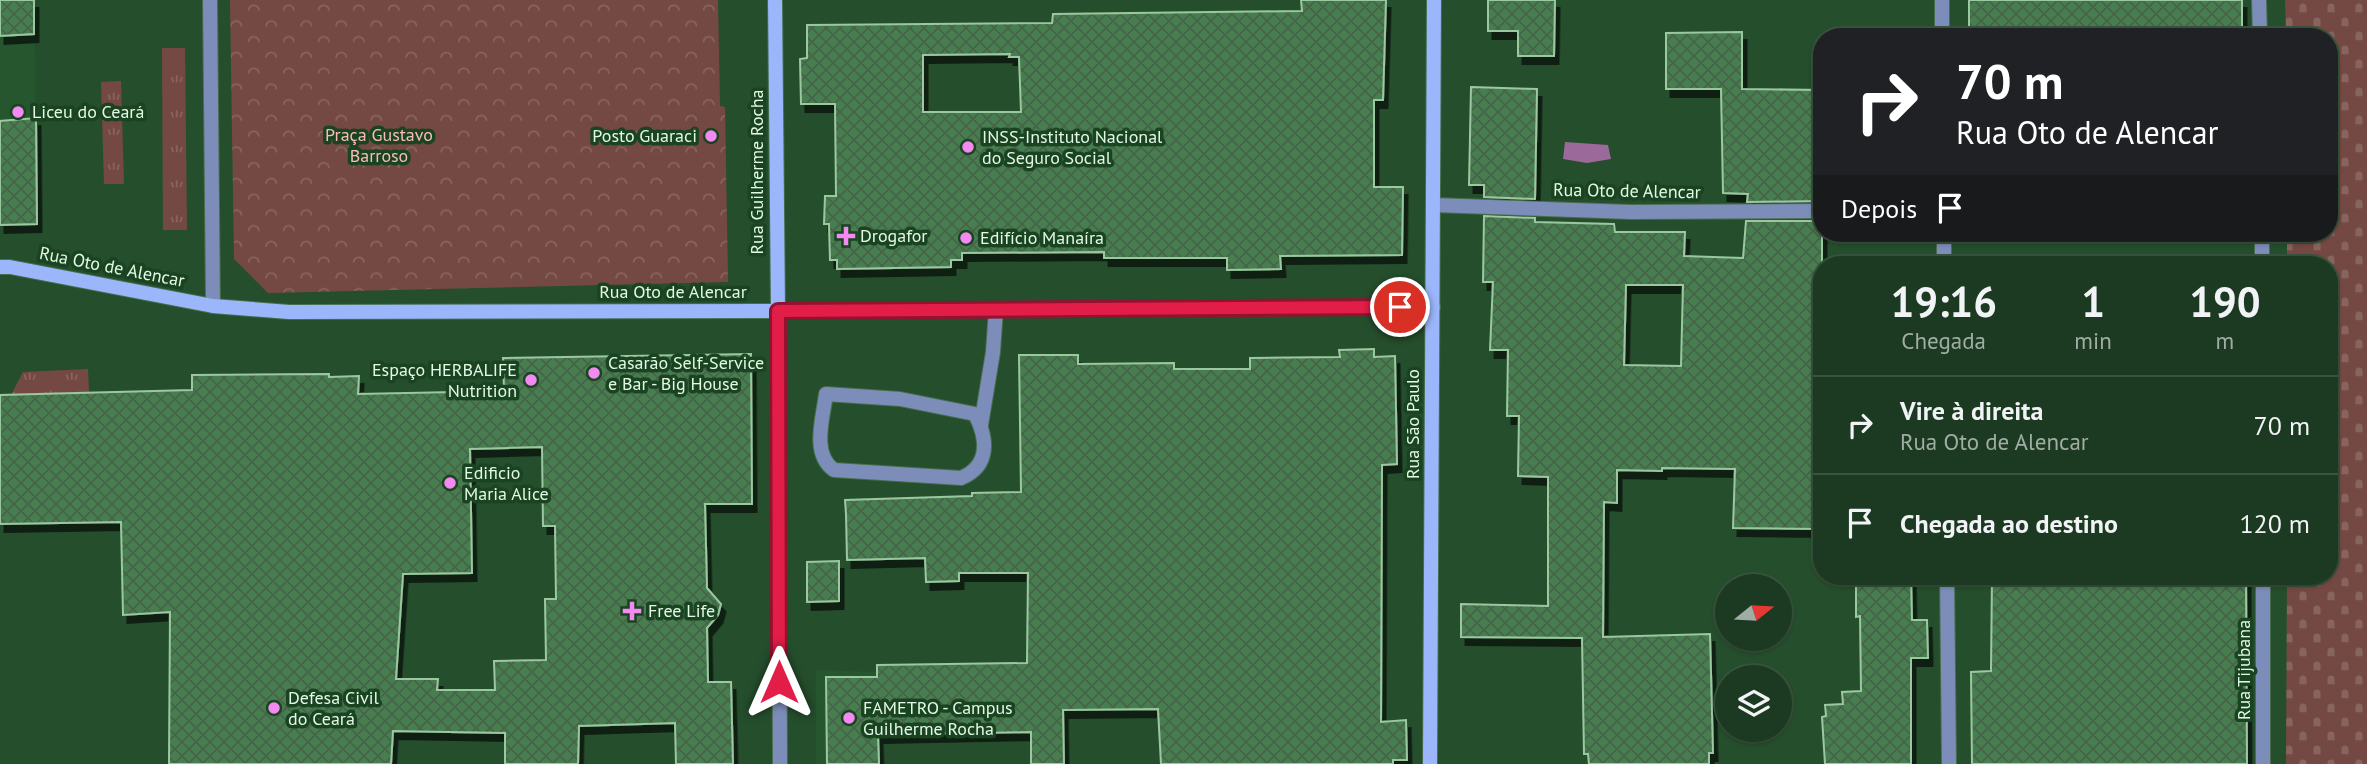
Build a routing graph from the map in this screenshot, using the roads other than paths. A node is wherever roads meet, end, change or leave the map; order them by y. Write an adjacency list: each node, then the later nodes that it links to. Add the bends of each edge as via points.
1 (210, 0): 11 (street)
2 (775, 0): 14 (street, Rua Guilherme Rocha)
3 (1434, 0): 8 (street, Rua São Paulo)
4 (1942, 0): 6 (street)
5 (2259, 0): 7 (street)
6 (1942, 28)
7 (2260, 28)
8 (1433, 205): 9 (street, Rua Oto de Alencar, via 1631,212); 12 (street, Rua São Paulo)
9 (1813, 211)
10 (0, 267): 11 (street, Rua Oto de Alencar)
11 (213, 306): 14 (street, Rua Oto de Alencar, via 289,312)
12 (1433, 307): 13 (street, Rua Oto de Alencar); 19 (street, Rua São Paulo)
13 (996, 309): 14 (street, Rua Oto de Alencar); 15 (street)
14 (778, 311): 18 (street, Rua Guilherme Rocha)
15 (981, 425): 15 (street, via 982,463 975,473 961,478 834,470 821,456 826,394 900,398 975,414)
16 (1947, 585): 20 (street)
17 (2263, 585): 21 (street, Rua Tijubana)
18 (779, 764)
19 (1430, 764)
20 (1949, 764)
21 (2263, 764)

